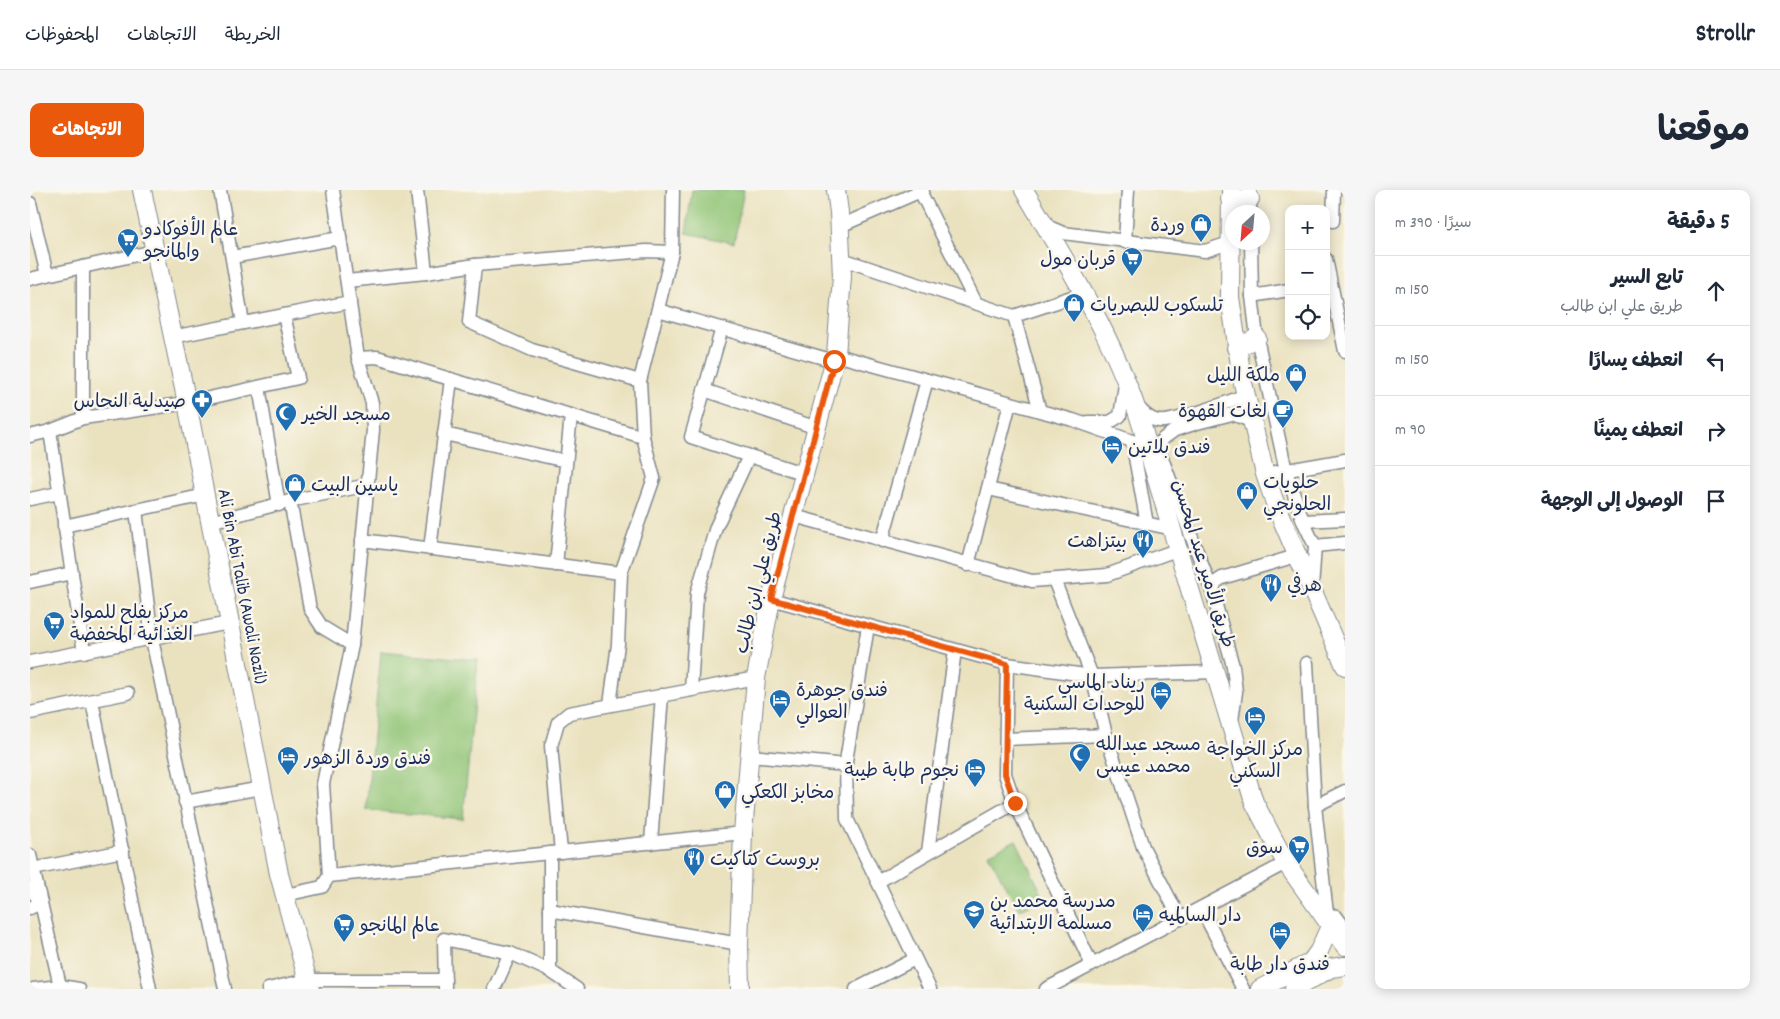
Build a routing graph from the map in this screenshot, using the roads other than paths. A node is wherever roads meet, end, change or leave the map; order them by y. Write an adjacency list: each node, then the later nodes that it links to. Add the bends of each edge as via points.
1 (142, 190): 22 (main road, Ali Bin Abi Talib (Awali Nazil))
2 (220, 190): 24 (street)
3 (333, 190): 17 (street)
4 (417, 190): 28 (street)
5 (674, 190): 23 (street)
6 (836, 190): 16 (main road, طريق علي ابن طالب)
7 (1024, 190): 15 (main road, طريق الأمير عبد المحسن)
8 (1128, 190): 18 (street)
9 (1334, 190): 14 (street)
10 (922, 191): 16 (street); 37 (street)
11 (1230, 194): 12 (main road)
12 (1250, 200)
13 (30, 203): 29 (street)
14 (1335, 223)
15 (1044, 225): 18 (street, via 1063,233); 34 (main road, طريق الأمير عبد المحسن)
16 (840, 226): 25 (main road, طريق علي ابن طالب)
17 (340, 238): 24 (street); 31 (street)
18 (1126, 242): 19 (street, via 1205,251)
19 (1225, 244)
20 (1229, 250): 45 (main road)
21 (1251, 250): 35 (street)
22 (154, 252): 27 (street); 43 (main road, Ali Bin Abi Talib (Awali Nazil))
23 (672, 252): 26 (street, via 646,251); 38 (street)
24 (232, 258): 41 (street)
25 (842, 259): 37 (street); 48 (main road, طريق علي ابن طالب)
26 (475, 265): 28 (street); 52 (street, via 469,322 532,350)
27 (83, 267): 29 (street); 61 (street)
28 (426, 273): 31 (street)
29 (47, 275): 30 (street)
30 (30, 279)
31 (347, 281): 36 (street)
32 (1330, 288): 46 (street)
33 (1285, 291): 35 (street)
34 (1084, 293): 40 (street); 51 (main road, طريق الأمير عبد المحسن)
35 (1252, 296): 44 (street)
36 (350, 302): 39 (street); 47 (street)
37 (976, 303): 40 (street)
38 (658, 310): 42 (street); 52 (street)
39 (284, 315): 41 (street); 53 (street, via 298,378)
40 (1014, 316): 59 (street)
41 (243, 323): 43 (street)
42 (722, 328): 48 (street); 54 (street)
43 (172, 337): 56 (main road, Ali Bin Abi Talib (Awali Nazil))
44 (1257, 338): 45 (main road); 74 (street)
45 (1236, 348): 55 (main road)
46 (1345, 351)
47 (358, 358): 49 (street, via 377,357); 77 (street, via 372,403 374,430)
48 (835, 358): 50 (street); 64 (main road, طريق علي ابن طالب)
49 (450, 379): 60 (street); 66 (street)
50 (927, 380): 57 (street); 92 (street)
51 (1125, 380): 58 (main road, طريق الأمير عبد المحسن); 62 (street, via 1120,416 1110,422)
52 (640, 381): 68 (street)
53 (259, 387): 56 (street); 82 (street)
54 (704, 390): 64 (street); 71 (street, via 691,437)
55 (1246, 394): 58 (street, via 1229,403 1160,422 1148,417); 63 (main road)
56 (187, 403): 61 (street); 80 (main road, Ali Bin Abi Talib (Awali Nazil))
57 (1010, 403): 59 (street); 78 (street)
58 (1137, 406): 70 (main road, طريق الأمير عبد المحسن)
59 (1040, 411): 62 (street)
60 (571, 415): 68 (street); 73 (street)
61 (84, 418): 65 (street)
62 (1073, 420): 69 (street)
63 (1253, 422): 70 (street, via 1232,414 1175,430); 76 (main road)
64 (817, 428): 75 (main road, طريق علي ابن طالب)
65 (50, 432): 67 (street); 79 (street)
66 (444, 434): 73 (street); 95 (street)
67 (30, 436)
68 (642, 436): 101 (street, via 654,478)
69 (1132, 441): 70 (street); 88 (street)
70 (1153, 453): 90 (main road, طريق الأمير عبد المحسن); 104 (street)
71 (749, 456): 75 (street); 120 (street, via 716,526 697,593)
72 (1345, 460): 74 (street)
73 (566, 461): 98 (street)
74 (1286, 471): 76 (street); 86 (street)
75 (805, 474): 84 (main road, طريق علي ابن طالب)
76 (1265, 474): 97 (main road)
77 (368, 485): 82 (street); 91 (street)
78 (988, 489): 88 (street); 99 (street)
79 (59, 493): 81 (street); 89 (street)
80 (205, 495): 83 (street); 87 (main road, Ali Bin Abi Talib (Awali Nazil))
81 (30, 499)
82 (285, 503): 87 (street); 110 (street, via 310,609 322,626)
83 (136, 510): 89 (street); 109 (street)
84 (794, 516): 92 (street); 106 (main road, طريق علي ابن طالب)
85 (1345, 519): 86 (street)
86 (1303, 521): 94 (street)
87 (210, 522): 107 (main road, Ali Bin Abi Talib (Awali Nazil))
88 (1147, 524): 90 (street)
89 (64, 526): 100 (street)
90 (1173, 529): 96 (main road, طريق الأمير عبد المحسن)
91 (362, 540): 95 (street); 110 (street)
92 (882, 541): 99 (street)
93 (1345, 542): 94 (street)
94 (1315, 546): 105 (street)
95 (430, 549): 98 (street)
96 (1179, 549): 102 (street, via 1107,575); 117 (main road, طريق الأمير عبد المحسن)
97 (1296, 556): 104 (street, via 1222,578); 105 (main road)
98 (556, 565): 101 (street)
99 (968, 565): 102 (street, via 1032,581)
100 (72, 573): 103 (street); 112 (street)
101 (621, 573): 124 (street, via 618,644)
102 (1054, 580): 118 (street)
103 (30, 582)
104 (1212, 591): 126 (street, via 1233,666 1236,692)
105 (1311, 593): 116 (main road)
106 (771, 599): 108 (street); 119 (main road, طريق علي ابن طالب)
107 (229, 623): 109 (street); 131 (main road, Ali Bin Abi Talib (Awali Nazil))
108 (868, 626): 111 (street); 130 (street)
109 (152, 639): 112 (street); 133 (street)
110 (352, 645): 144 (street, via 323,784)
111 (955, 650): 115 (street); 139 (street)
112 (84, 652): 113 (street)
113 (30, 662)
114 (1307, 663): 135 (street)
115 (1007, 664): 118 (street); 128 (street)
116 (1345, 666)
117 (1216, 672): 118 (street); 126 (main road, طريق الأمير عبد المحسن)
118 (1092, 676): 127 (street)
119 (756, 678): 120 (street); 129 (main road, طريق علي ابن طالب)
120 (691, 690): 122 (street)
121 (128, 694): 123 (street)
122 (662, 695): 124 (street); 137 (street)
123 (92, 701): 125 (street); 138 (street)
124 (610, 705): 140 (street, via 569,713 558,722 551,746)
125 (30, 713)
126 (1231, 729): 142 (main road, طريق الأمير عبد المحسن, via 1254,802)
127 (1106, 735): 128 (street); 151 (street, via 1143,847)
128 (1006, 739): 134 (street, via 1005,774)
129 (750, 756): 130 (street); 136 (main road, طريق علي ابن طالب)
130 (846, 765): 145 (street, via 848,819)
131 (262, 788): 133 (street); 147 (main road, Ali Bin Abi Talib (Awali Nazil))
132 (1345, 791): 135 (street)
133 (184, 802): 167 (street)
134 (1015, 803): 139 (street); 157 (street)
135 (1315, 806): 152 (street)
136 (744, 833): 137 (street); 153 (main road, طريق علي ابن طالب)
137 (651, 843): 140 (street)
138 (123, 851): 143 (street); 166 (street)
139 (928, 852): 145 (street)
140 (556, 853): 144 (street); 150 (street)
141 (30, 856): 143 (street)
142 (1286, 864): 149 (street); 152 (main road, طريق الأمير عبد المحسن)
143 (33, 869): 148 (street)
144 (329, 876): 147 (street, via 322,887)
145 (879, 881): 156 (street)
146 (30, 888): 148 (street)
147 (285, 895): 161 (main road, Ali Bin Abi Talib (Awali Nazil))
148 (35, 905): 162 (street)
149 (1201, 908): 151 (street); 175 (street)
150 (550, 910): 153 (street); 159 (street)
151 (1180, 919): 157 (street)
152 (1334, 921): 154 (main road, طريق الأمير عبد المحسن); 176 (main road, via 1311,962)
153 (739, 944): 171 (main road, طريق علي ابن طالب)
154 (1345, 946)
155 (510, 953): 159 (street); 160 (street, via 444,939); 169 (street)
156 (915, 959): 172 (street); 173 (street)
157 (1092, 965): 174 (street)
158 (1345, 966): 163 (main road, via 1332,968)
159 (550, 971): 170 (street)
160 (445, 984): 161 (street)
161 (309, 985): 168 (street)
162 (56, 987): 164 (street); 165 (street)
163 (1298, 988)
164 (33, 989)
165 (79, 989)
166 (150, 989)
167 (225, 989)
168 (268, 989)
169 (494, 989)
170 (577, 989)
171 (740, 989)
172 (856, 989)
173 (930, 989)
174 (1046, 989)
175 (1244, 989)
176 (1260, 989)

